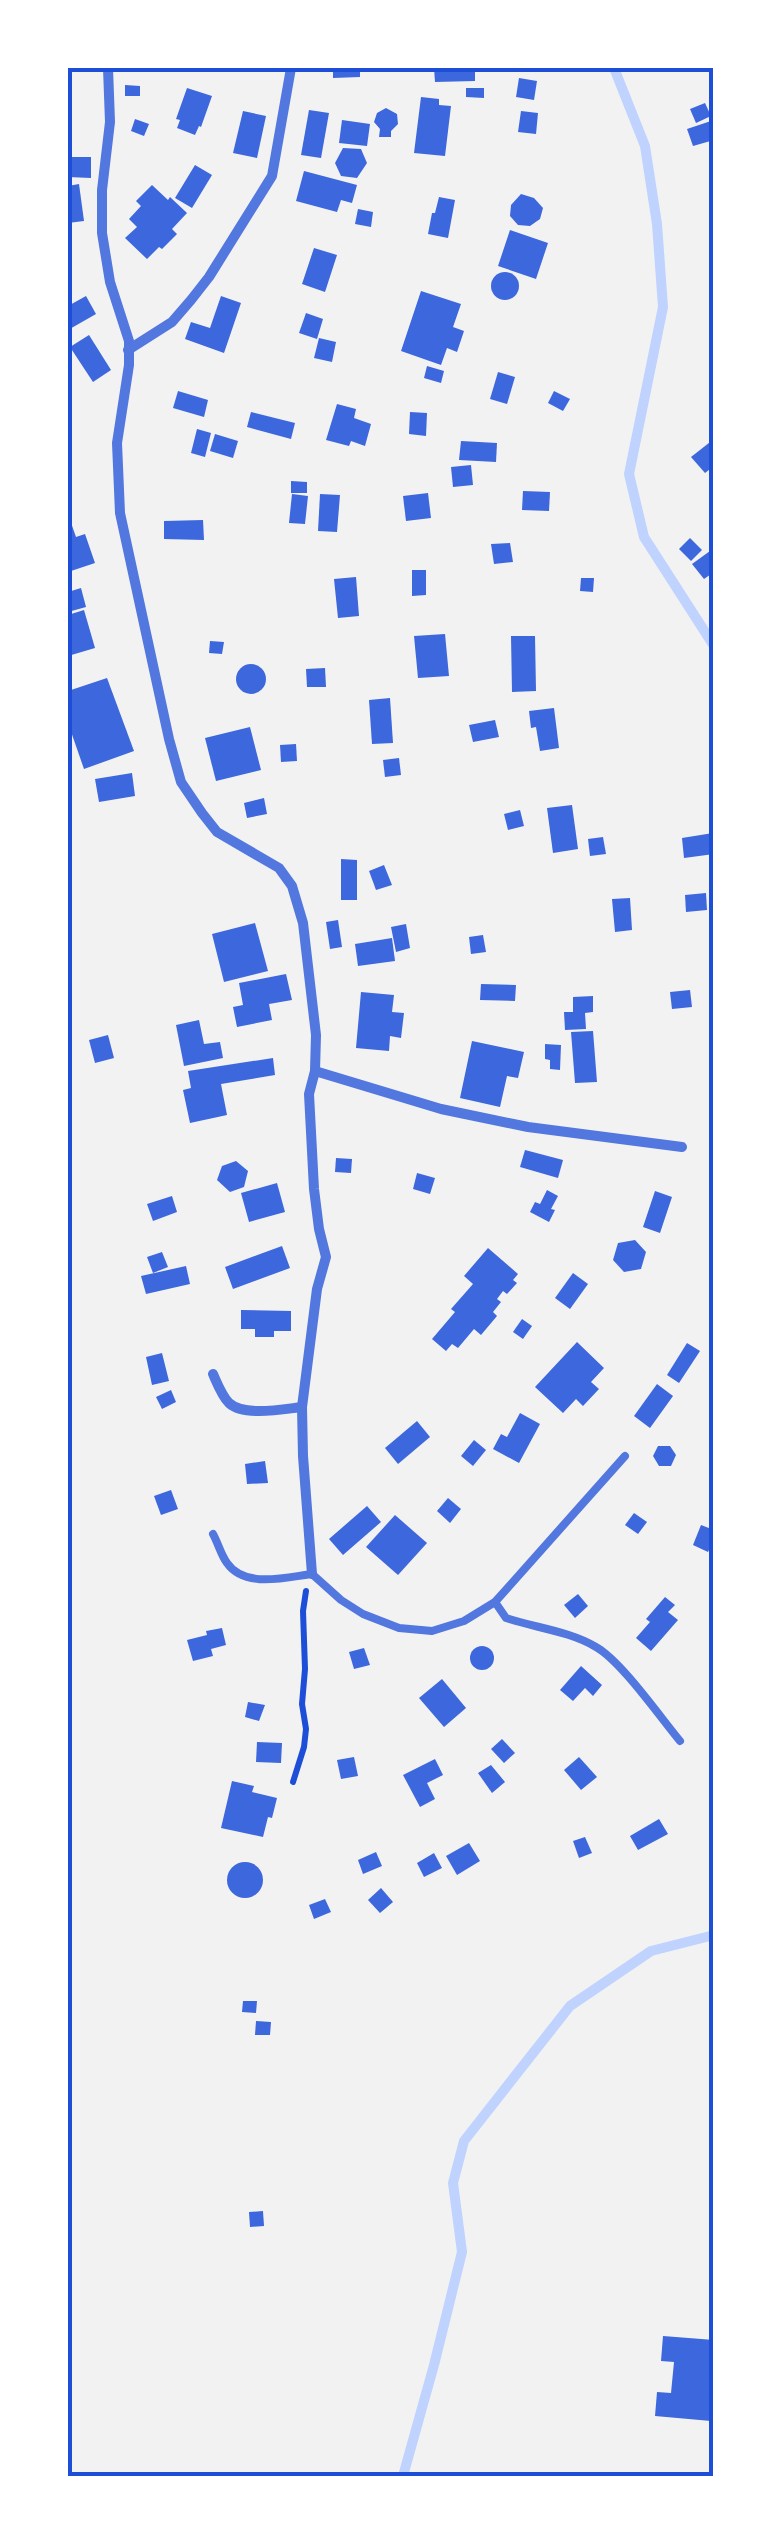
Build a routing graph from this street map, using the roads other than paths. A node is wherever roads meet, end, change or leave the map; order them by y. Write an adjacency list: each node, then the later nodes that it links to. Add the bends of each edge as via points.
1 (108, 68): 3 (street, via 102,232)
2 (292, 68): 3 (street, via 272,176 191,300 172,322)
3 (128, 350): 4 (street, via 117,442 120,513 170,740 182,782 217,832 271,862 292,886 303,922)
4 (315, 1070): 5 (street, via 528,1128); 7 (street, via 309,1094 314,1188 326,1257)
5 (682, 1147)
6 (213, 1374): 7 (street, via 229,1403 242,1410)
7 (302, 1407): 10 (street)
8 (625, 1456): 11 (lane)
9 (213, 1534): 10 (lane, via 228,1566 243,1576)
10 (312, 1574): 11 (lane, via 363,1614 399,1628 432,1631)
11 (495, 1602): 12 (lane, via 506,1618 598,1648)
12 (680, 1742)

